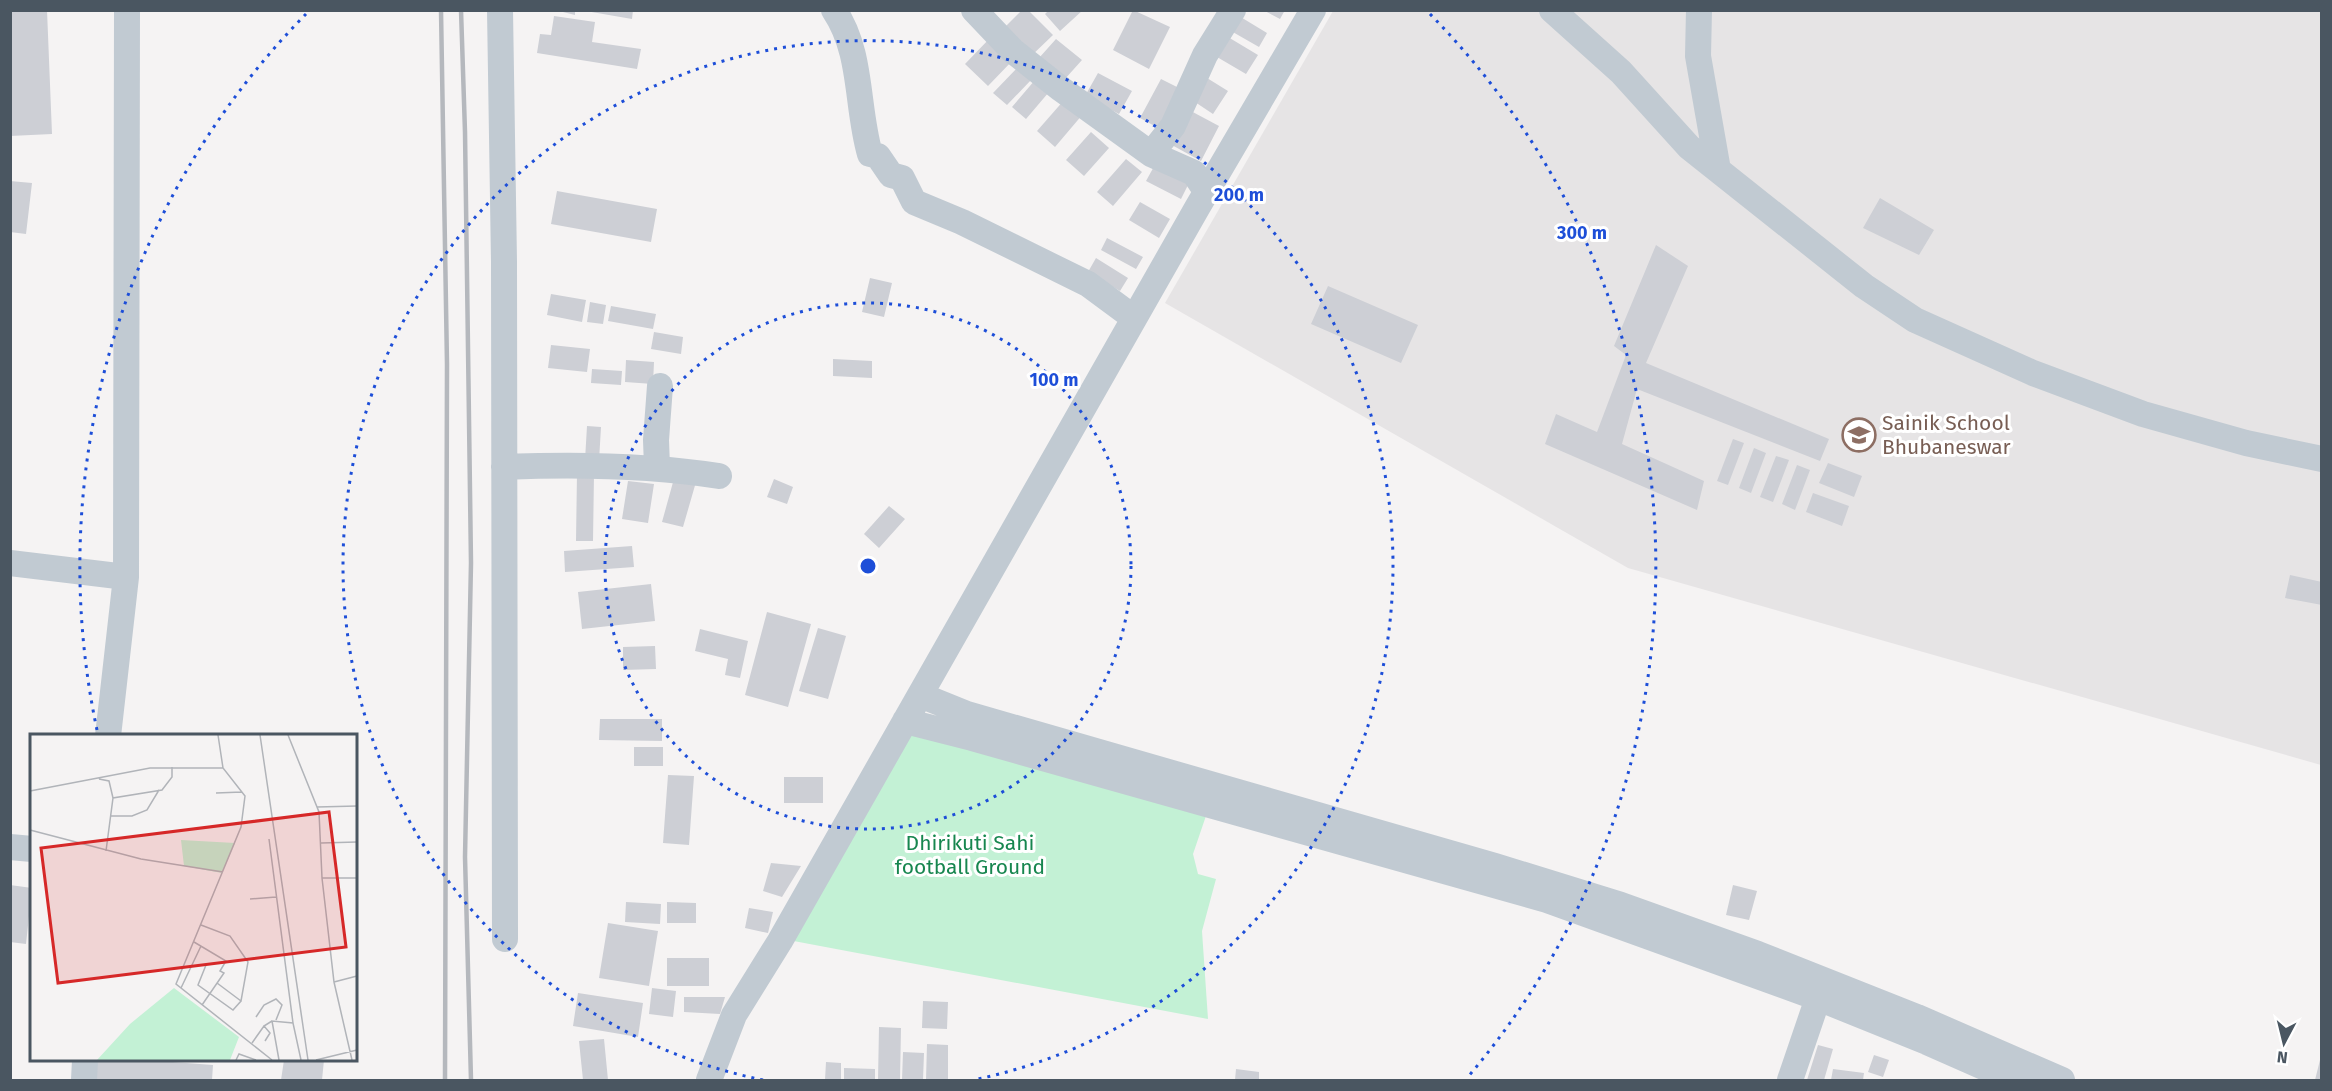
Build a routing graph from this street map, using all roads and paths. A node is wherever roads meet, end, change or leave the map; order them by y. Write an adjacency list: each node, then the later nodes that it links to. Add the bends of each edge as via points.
1 (127, 10): 19 (street)
2 (500, 10): 15 (street)
3 (834, 10): 12 (street, via 851,45 870,154 878,156 891,175 902,178 914,202 1088,284)
4 (974, 10): 9 (street, via 1013,51)
5 (1233, 10): 9 (street, via 1205,55 1173,126)
6 (1313, 10): 11 (street)
7 (1552, 10): 10 (street, via 1621,72 1689,147)
8 (1699, 10): 10 (street, via 1698,56)
9 (1151, 154): 11 (street, via 1194,173)
10 (1718, 170): 14 (street, via 1864,286 1915,320 2033,373 2143,414 2246,443)
11 (1206, 191): 12 (street)
12 (1134, 318): 20 (street)
13 (660, 386): 16 (street)
14 (2322, 459)
15 (504, 467): 16 (street); 25 (street)
16 (657, 467): 17 (street)
17 (719, 476)
18 (10, 563): 19 (street)
19 (126, 577): 22 (street)
20 (920, 695): 21 (street); 32 (street, via 968,714 1621,905 1917,1017)
21 (905, 721): 26 (street, via 1547,900); 29 (street, via 734,1015)
22 (108, 734)
23 (10, 847): 24 (street)
24 (30, 849)
25 (505, 939)
26 (1818, 998): 30 (street); 31 (street)
27 (85, 1061): 28 (street)
28 (84, 1080)
29 (709, 1080)
30 (1790, 1080)
31 (2013, 1080)
32 (2062, 1080)

